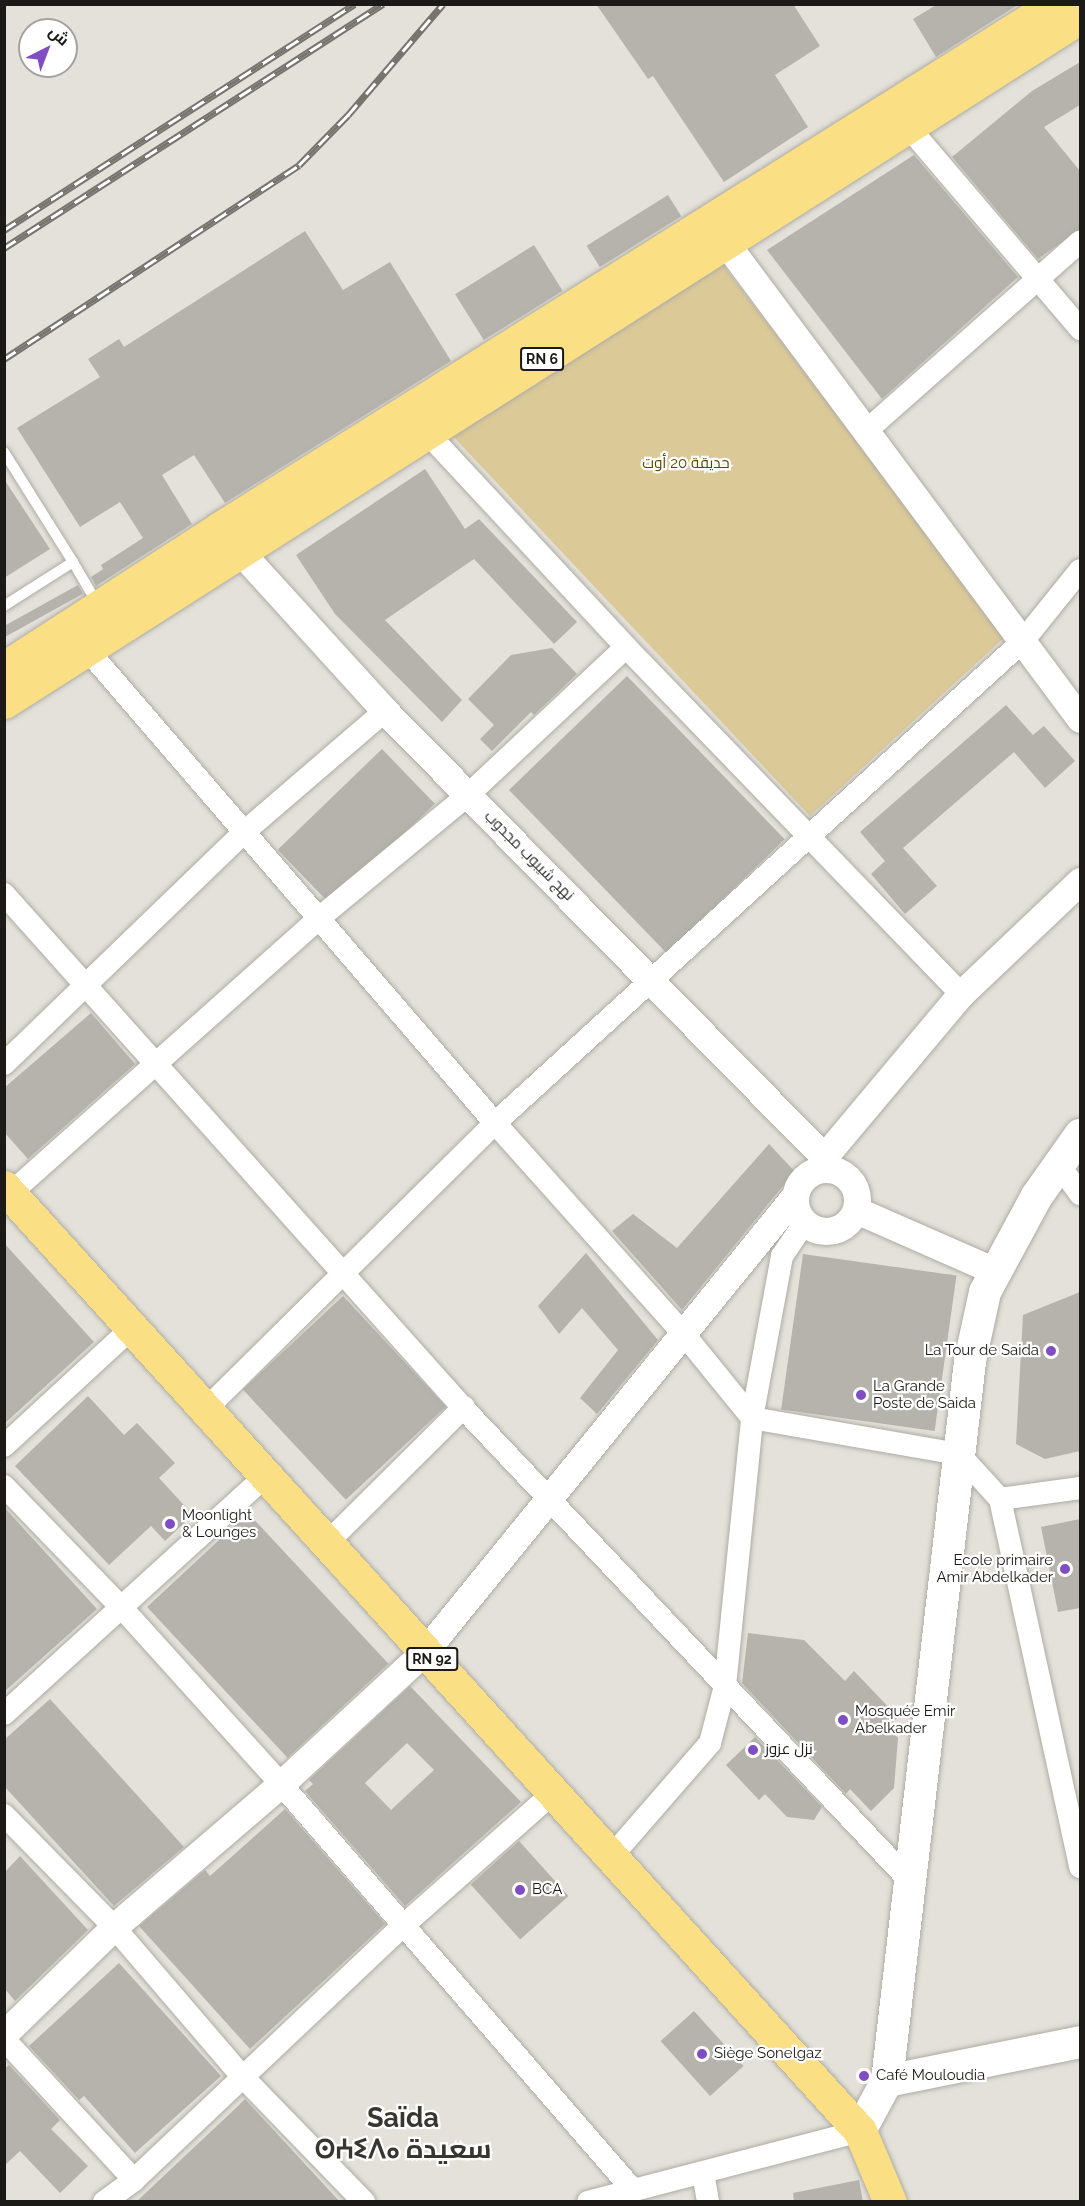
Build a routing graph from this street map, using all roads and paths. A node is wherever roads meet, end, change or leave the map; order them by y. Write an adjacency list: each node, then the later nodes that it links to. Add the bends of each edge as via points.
1 (1055, 4): 3 (main road, RN 6)
2 (1080, 17): 3 (main road, RN 6)
3 (900, 117): 4 (main road, RN 6); 6 (street)
4 (718, 232): 8 (main road, RN 6); 9 (street)
5 (1080, 242): 6 (street)
6 (1038, 280): 7 (street); 9 (street)
7 (1080, 329)
8 (416, 422): 11 (main road, RN 6); 18 (street)
9 (866, 431): 17 (street)
10 (4, 452): 12 (lane)
11 (229, 539): 15 (main road, RN 6); 16 (main road, RN 6); 21 (street, نهج شيبوب مجدوب)
12 (73, 562): 14 (lane); 15 (lane)
13 (1080, 570): 17 (street)
14 (4, 606)
15 (100, 607): 16 (main road, RN 6)
16 (77, 638): 19 (main road, RN 6); 20 (main road, RN 6); 24 (street)
17 (1023, 641): 22 (street); 25 (street)
18 (626, 647): 23 (street); 25 (street)
19 (4, 668)
20 (4, 702)
21 (385, 711): 23 (street, نهج شيبوب مجدوب); 24 (street)
22 (1080, 719)
23 (468, 795): 28 (street); 29 (street, نهج شيبوب مجدوب)
24 (243, 833): 28 (street); 30 (street)
25 (807, 837): 29 (street); 31 (street)
26 (1080, 881): 31 (street)
27 (4, 894): 30 (street)
28 (318, 919): 33 (street); 34 (street)
29 (652, 978): 34 (street); 37 (street, نهج شيبوب مجدوب)
30 (86, 984): 32 (street); 33 (street)
31 (961, 994): 37 (street)
32 (4, 1064)
33 (158, 1064): 38 (street); 46 (street)
34 (495, 1123): 46 (street); 48 (street)
35 (1080, 1135): 36 (main road)
36 (1059, 1165): 39 (street); 45 (main road)
37 (823, 1166): 40 (street, via 801,1180); 41 (street, via 847,1177 857,1194)
38 (7, 1193): 47 (main road, RN 92)
39 (1080, 1194)
40 (794, 1197): 42 (street, via 798,1215); 43 (street)
41 (856, 1210): 42 (street, via 848,1222 829,1231 812,1228); 45 (street)
42 (805, 1222): 44 (street)
43 (756, 1242): 44 (street); 48 (street)
44 (782, 1256): 51 (street)
45 (995, 1271): 53 (main road, via 985,1292 970,1361)
46 (345, 1274): 49 (street); 50 (street)
47 (132, 1328): 50 (main road, RN 92); 52 (street)
48 (682, 1333): 51 (street); 57 (street)
49 (464, 1407): 57 (street); 59 (street)
50 (206, 1409): 54 (main road, RN 92)
51 (752, 1418): 53 (street); 62 (street)
52 (4, 1446)
53 (959, 1454): 58 (street); 69 (main road)
54 (266, 1476): 59 (main road, RN 92); 60 (street)
55 (4, 1486): 60 (street)
56 (1080, 1488): 58 (street)
57 (547, 1497): 61 (street); 62 (street)
58 (1000, 1499): 68 (street)
59 (327, 1543): 61 (main road, RN 92)
60 (122, 1608): 63 (street); 64 (street)
61 (425, 1651): 64 (street); 65 (main road, RN 92)
62 (725, 1686): 67 (street, via 711,1743); 69 (street)
63 (4, 1714)
64 (281, 1784): 70 (street); 71 (street)
65 (553, 1793): 67 (main road, RN 92); 70 (street)
66 (4, 1815): 71 (street)
67 (611, 1857): 77 (main road, RN 92)
68 (1080, 1867)
69 (909, 1881): 76 (main road)
70 (404, 1925): 75 (street); 80 (street)
71 (114, 1927): 72 (street); 75 (street)
72 (4, 2034)
73 (4, 2039): 79 (street)
74 (1080, 2042): 76 (main road)
75 (241, 2075): 79 (street); 82 (street)
76 (887, 2081): 77 (main road)
77 (860, 2131): 78 (street); 85 (main road, RN 92)
78 (703, 2173): 80 (street); 84 (street)
79 (134, 2180): 81 (street)
80 (633, 2190): 83 (street)
81 (104, 2202)
82 (363, 2202)
83 (588, 2202)
84 (708, 2202)
85 (890, 2202)

